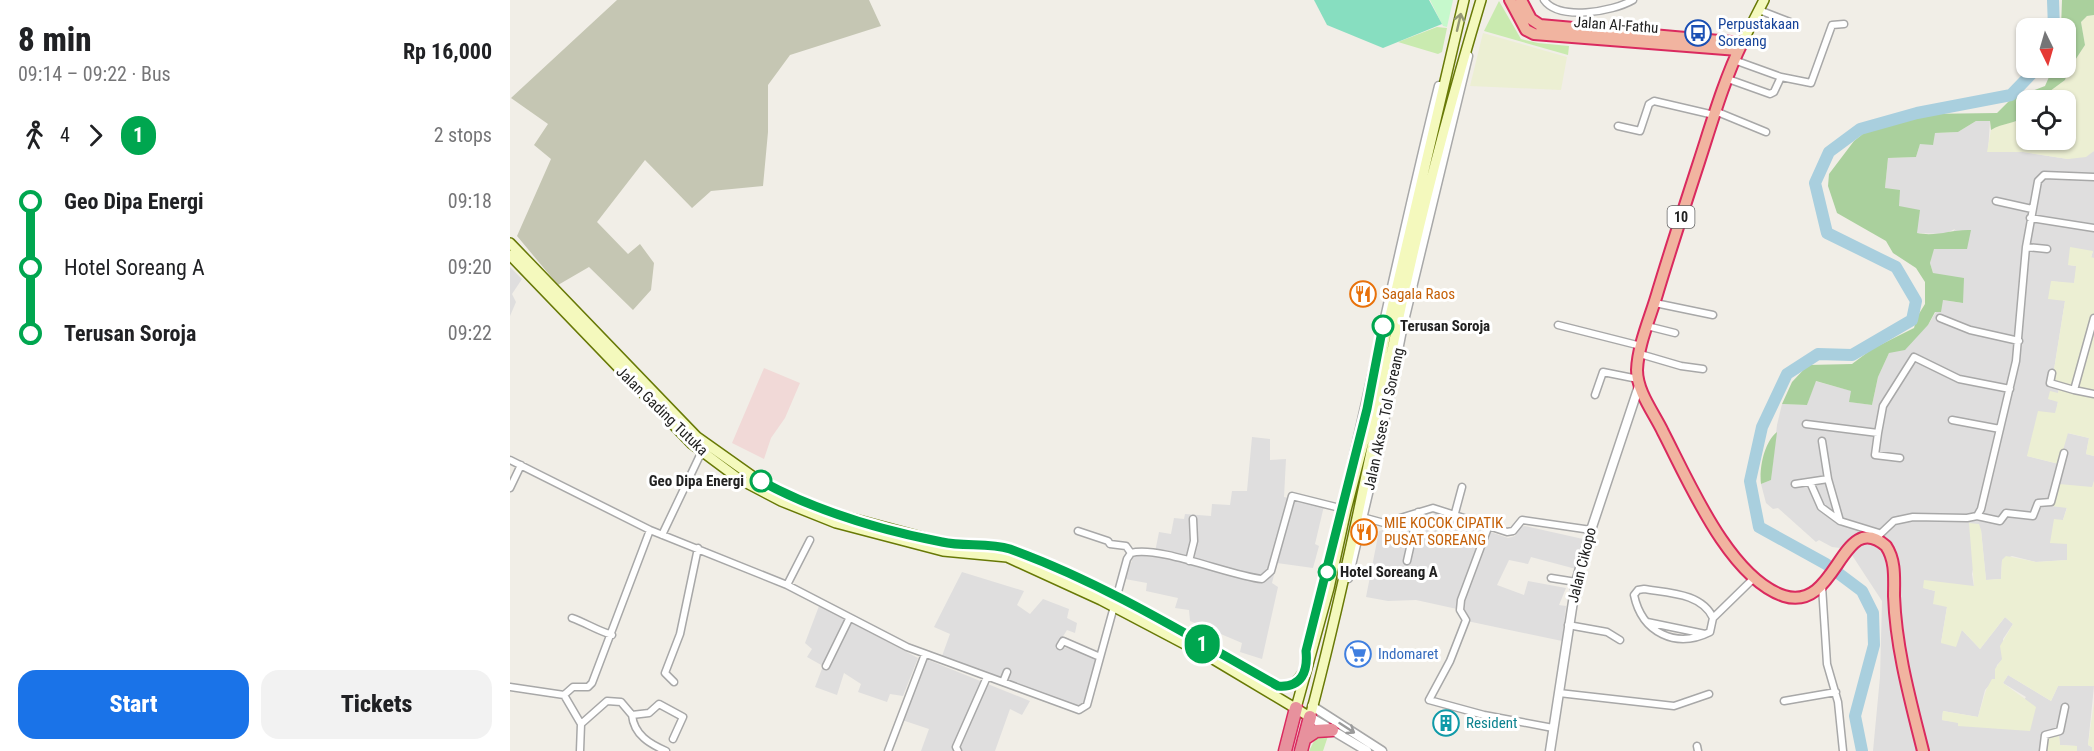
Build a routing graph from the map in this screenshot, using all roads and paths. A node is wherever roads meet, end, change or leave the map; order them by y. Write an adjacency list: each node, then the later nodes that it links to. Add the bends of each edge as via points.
1 (1464, 0): 12 (main road, Jalan Akses Tol Soreang, one-way to 1)
2 (1483, 0): 13 (main road, Jalan Akses Tol Soreang)
3 (1510, 0): 11 (highway, Jalan Al-Fathu, via 1526,30 1534,34)
4 (1521, 0): 11 (highway, Jalan Al-Fathu, via 1531,20 1540,25)
5 (1544, 0): 6 (street, via 1551,7 1589,14 1621,7)
6 (1632, 0)
7 (1764, 0): 8 (main road)
8 (1759, 10): 9 (street); 14 (main road)
9 (1790, 22)
10 (1844, 24): 15 (street, via 1832,25 1811,83)
11 (1638, 37): 14 (highway, Jalan Al-Fathu)
12 (1454, 44): 29 (main road, Jalan Akses Tol Soreang); 47 (street, Jalan Akses Tol Soreang, via 1421,158 1381,333)
13 (1468, 47): 29 (main road, Jalan Akses Tol Soreang); 53 (street, Jalan Akses Tol Soreang, via 1468,61)
14 (1738, 51): 15 (street); 16 (highway, 10)
15 (1780, 77): 16 (street, via 1770,94)
16 (1728, 79): 17 (highway, 10)
17 (1715, 113): 18 (street, via 1654,101 1649,104 1640,131); 19 (street); 30 (highway, 10)
18 (1618, 126)
19 (1766, 132)
20 (2094, 177): 22 (street, via 2041,177)
21 (1996, 201): 22 (street)
22 (2032, 209): 23 (street)
23 (2030, 218): 24 (street); 26 (street)
24 (2094, 228)
25 (510, 243): 36 (main road, Jalan Gading Tutuka)
26 (2026, 247): 27 (street); 38 (street)
27 (2047, 249)
28 (510, 255): 36 (main road, Jalan Gading Tutuka)
29 (1407, 263): 47 (main road, Jalan Akses Tol Soreang); 53 (main road, Jalan Akses Tol Soreang)
30 (1655, 303): 31 (street); 35 (highway, 10)
31 (1713, 315)
32 (1940, 318): 38 (street, via 1970,330)
33 (2094, 318): 44 (street)
34 (1558, 325): 39 (street, via 1605,335)
35 (1647, 326): 37 (street); 39 (highway, 10)
36 (584, 327): 54 (main road, Jalan Gading Tutuka); 87 (main road, Jalan Gading Tutuka, via 697,437 743,471 785,494 839,515 936,541 1010,549)
37 (1675, 333)
38 (2019, 341): 43 (street)
39 (1641, 350): 40 (street, via 1681,366); 42 (highway, 10)
40 (1703, 369)
41 (2052, 373): 44 (street, via 2050,383)
42 (1638, 382): 46 (street, via 1603,372); 73 (street, Jalan Cikopo); 83 (highway, via 1707,517)
43 (2010, 389): 50 (street); 51 (street, via 1959,379 1914,357 1883,406)
44 (2074, 390): 45 (street)
45 (2094, 394)
46 (1595, 395)
47 (1369, 410): 64 (street, Jalan Akses Tol Soreang); 101 (main road, Jalan Akses Tol Soreang)
48 (1952, 420): 50 (street)
49 (1806, 424): 51 (street)
50 (2000, 429): 67 (street)
51 (1878, 433): 56 (street, via 1875,454)
52 (1822, 441): 59 (street)
53 (1377, 447): 68 (street, Jalan Akses Tol Soreang); 106 (main road, Jalan Akses Tol Soreang)
54 (702, 452): 75 (street); 88 (main road, Jalan Gading Tutuka, via 747,483 836,523 938,550 1002,556)
55 (2064, 453): 67 (street, via 2051,501 2038,503 2033,516 2006,513 2000,521)
56 (1900, 458)
57 (510, 460): 58 (street)
58 (520, 465): 62 (street); 72 (street)
59 (1828, 479): 60 (street); 70 (street)
60 (1810, 482): 61 (street); 70 (street, via 1821,507)
61 (1795, 483)
62 (510, 488)
63 (1462, 488): 66 (street)
64 (1340, 508): 80 (street, via 1292,496 1270,571 1262,579); 101 (street, Jalan Akses Tol Soreang, via 1306,651)
65 (1418, 512): 66 (street, via 1433,508); 68 (street, via 1381,524); 81 (street)
66 (1455, 513): 71 (street)
67 (1977, 516): 76 (street, via 1902,519)
68 (1362, 517): 106 (street, Jalan Akses Tol Soreang, via 1327,669)
69 (1193, 519): 80 (street, via 1194,541)
70 (1840, 521): 76 (street)
71 (1489, 525): 73 (street, via 1510,532 1526,520); 118 (street, via 1461,600 1460,610 1466,620 1429,700)
72 (650, 530): 75 (street); 95 (street)
73 (1591, 530): 84 (street, Jalan Cikopo)
74 (1078, 531): 79 (street, via 1128,547)
75 (662, 535): 78 (street)
76 (1877, 536): 85 (highway, via 1862,538 1844,553); 122 (highway, via 1892,558 1901,658)
77 (810, 540): 86 (street)
78 (698, 548): 86 (street); 104 (street, via 680,634 665,673)
79 (1131, 553): 80 (street); 87 (street)
80 (1189, 561)
81 (1407, 561)
82 (1551, 578): 84 (street)
83 (1754, 578): 85 (highway, via 1795,598 1808,597); 90 (street)
84 (1576, 582): 93 (street, Jalan Cikopo)
85 (1823, 584): 108 (street, via 1827,663)
86 (787, 585): 91 (street)
87 (1116, 597): 88 (street); 101 (main road, Jalan Gading Tutuka, via 1278,686 1297,683)
88 (1113, 607): 99 (street); 113 (main road, Jalan Gading Tutuka)
89 (572, 618): 95 (street)
90 (1713, 618): 92 (street, via 1709,609 1682,595 1638,590 1634,595 1636,605); 94 (street)
91 (849, 619): 98 (street); 100 (street)
92 (1646, 621): 94 (street); 94 (street, via 1662,637 1685,640)
93 (1568, 625): 96 (street, via 1607,632); 109 (street, Jalan Cikopo)
94 (1706, 634)
95 (612, 635): 110 (street, via 590,686 573,687)
96 (1620, 640)
97 (1060, 646): 99 (street, via 1064,642)
98 (925, 654): 103 (street); 125 (street)
99 (1100, 657): 105 (street, via 1088,705 1083,710)
100 (826, 666)
101 (1308, 666): 113 (main road, Jalan Akses Tol Soreang)
102 (1007, 672): 105 (street)
103 (987, 677): 105 (street); 126 (street, via 956,747)
104 (674, 682)
105 (1003, 682)
106 (1318, 683): 115 (main road, Jalan Akses Tol Soreang)
107 (510, 687): 110 (street)
108 (1836, 692): 112 (street); 131 (street)
109 (1559, 693): 111 (street, via 1674,706); 118 (street, Jalan Cikopo)
110 (564, 694): 117 (street)
111 (1709, 694)
112 (1784, 701)
113 (1297, 703): 115 (main road, Jalan Gading Tutuka); 127 (highway)
114 (2065, 707): 132 (street, via 2061,731 2045,735)
115 (1311, 712): 119 (street, Jalan Gading Tutuka); 121 (highway); 129 (street, Jalan Gading Tutuka, one-way to 129)
116 (632, 715): 117 (street, via 621,702 607,701); 120 (street, via 650,713 659,704 682,715); 124 (street, via 633,724 644,738)
117 (581, 724): 123 (street)
118 (1553, 728): 130 (street, Jalan Cikopo)
119 (1332, 730): 121 (highway, via 1316,731); 128 (street, Jalan Gading Tutuka)
120 (672, 739)
121 (1302, 745)
122 (1926, 750)
123 (580, 751)
124 (666, 751)
125 (888, 751)
126 (958, 751)
127 (1285, 751)
128 (1367, 751)
129 (1382, 751)
130 (1550, 751)
131 (1843, 751)
132 (2043, 751)

